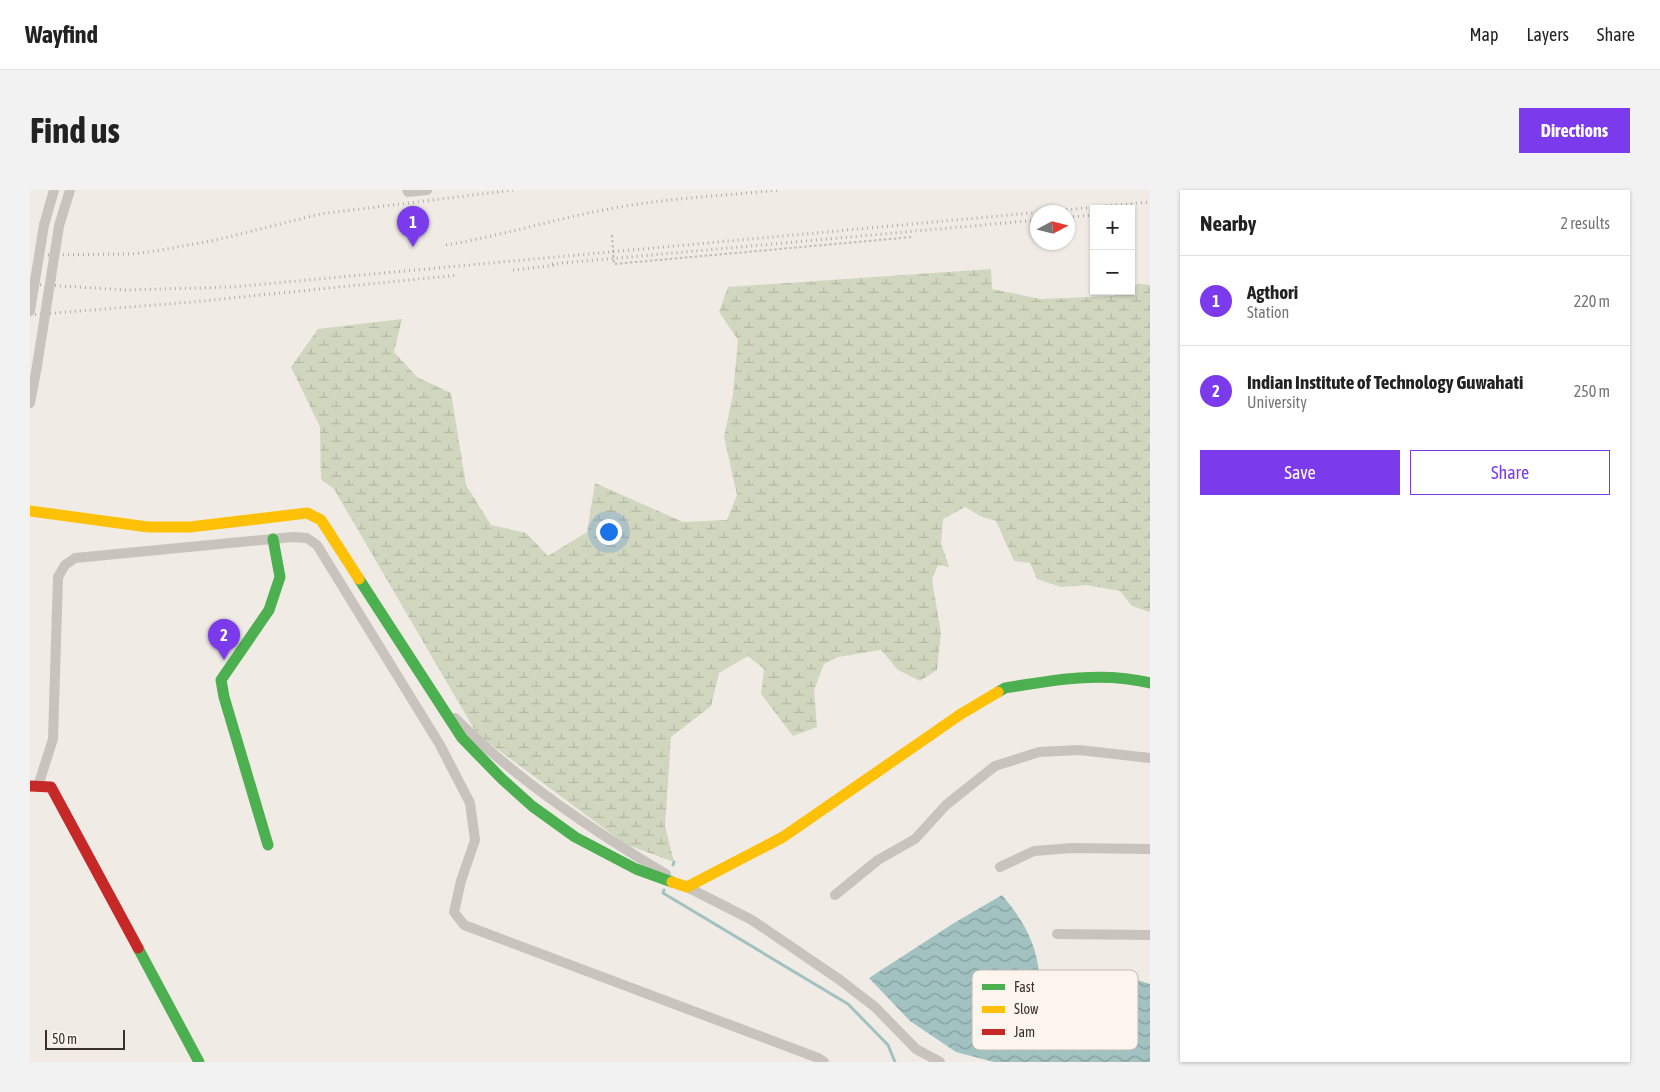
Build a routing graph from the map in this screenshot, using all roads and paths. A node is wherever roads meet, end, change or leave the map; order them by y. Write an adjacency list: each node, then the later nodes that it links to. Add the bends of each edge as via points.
1 (54, 190): 7 (street, bridge, via 44,225)
2 (70, 190): 8 (street, bridge, via 59,226)
3 (407, 190): 4 (street)
4 (427, 190)
5 (612, 235): 6 (path, via 614,264)
6 (912, 237)
7 (30, 311)
8 (30, 403)
9 (30, 511): 12 (street, via 148,527 190,527 307,513 321,520)
10 (273, 539): 14 (street, via 75,558 64,565 58,577 53,739); 15 (street, via 280,577 269,610 221,680); 23 (street, via 307,538 317,545 440,744 470,803 475,840 454,912 464,925 705,1014)
11 (1150, 683): 18 (street, via 1130,678 1095,677 1005,688 945,725 783,837)
12 (434, 697): 18 (street, via 482,745 572,814); 18 (street, via 462,738 532,806 575,837 636,869)
13 (1150, 758): 19 (street, via 1080,750 1039,752 995,766 946,805 915,839 878,860)
14 (34, 786): 22 (street, via 51,787)
15 (268, 845)
16 (1150, 849): 17 (street, via 1034,851)
17 (1000, 867)
18 (687, 887): 24 (street, via 752,920 840,980 874,1007 916,1049)
19 (835, 895)
20 (1057, 934): 21 (street)
21 (1150, 936)
22 (199, 1062)
23 (824, 1062)
24 (940, 1062)

